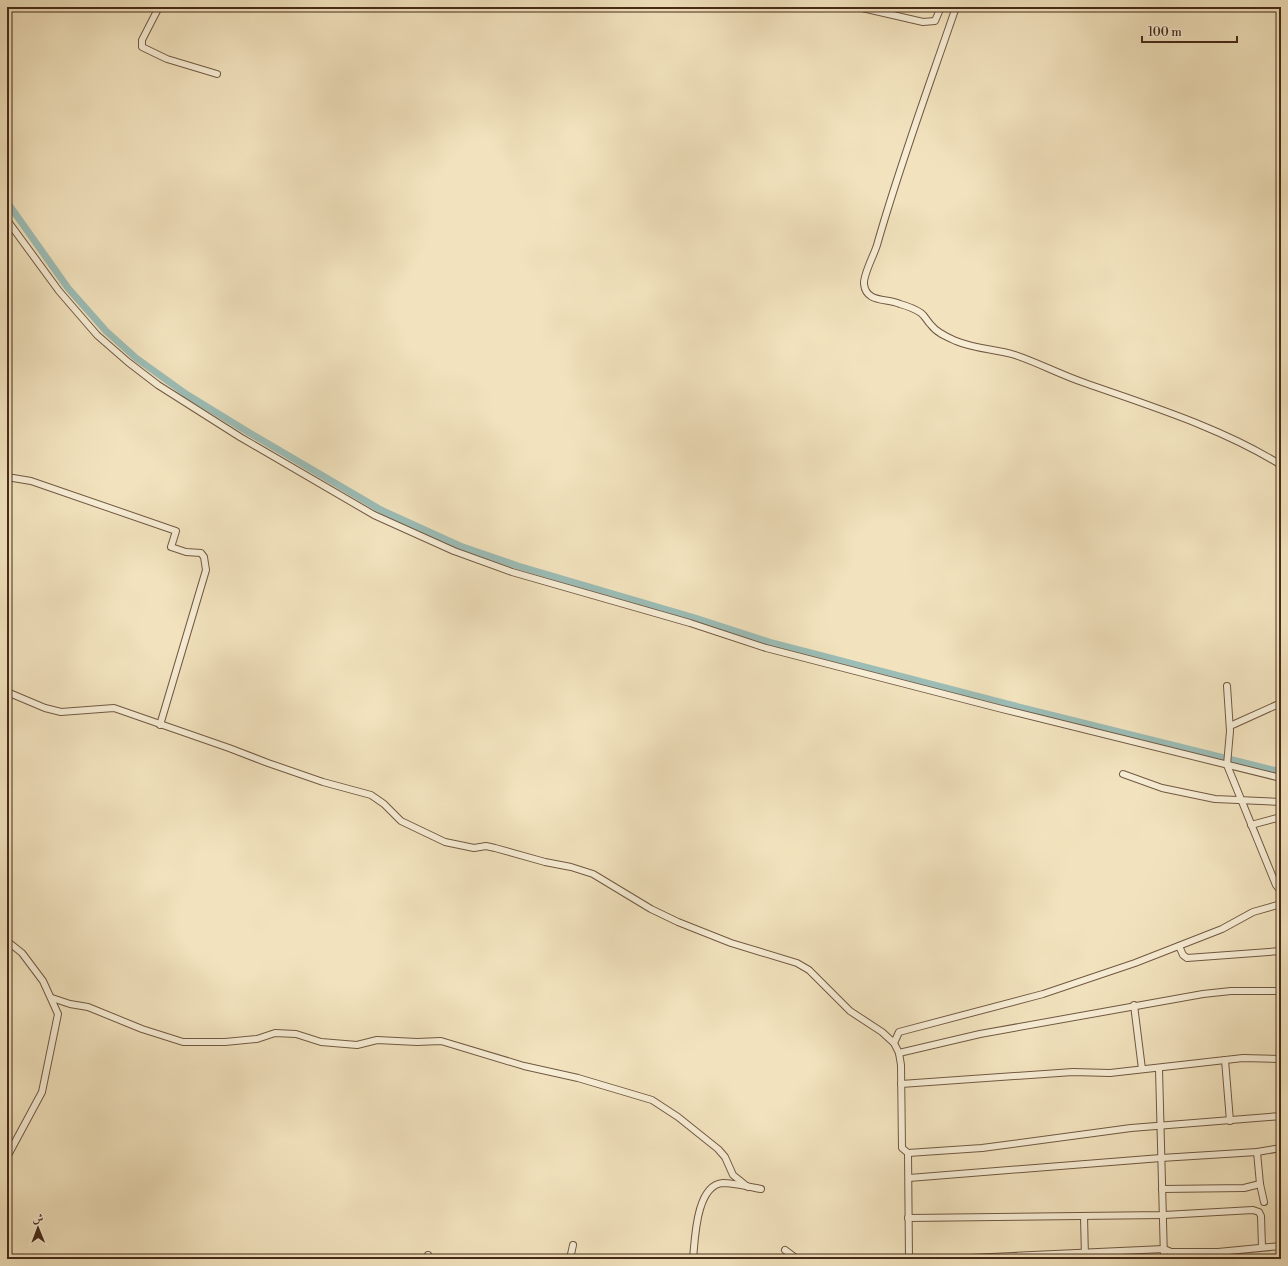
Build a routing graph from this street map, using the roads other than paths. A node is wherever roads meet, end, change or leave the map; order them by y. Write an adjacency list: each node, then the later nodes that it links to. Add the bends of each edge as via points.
1 (159, 7): 5 (street, via 142,40 142,47 167,60)
2 (858, 7): 3 (street, via 923,22 935,21)
3 (941, 7)
4 (956, 7): 7 (street, via 916,118 865,278 867,294 916,311 938,332 956,341 1016,356 1129,398 1236,440)
5 (217, 74)
6 (7, 220): 14 (street, via 59,291 97,335 128,362 178,398 234,433 374,515 454,551 512,572 690,623 766,648)
7 (1281, 465)
8 (7, 477): 12 (street, via 31,481 176,531 171,547 201,553 204,557 206,570)
9 (1227, 686): 13 (street)
10 (7, 692): 12 (street, via 61,712 114,708)
11 (1281, 703): 13 (street)
12 (160, 725): 29 (street, via 323,782 371,795 401,821 445,842 474,848 486,846 593,874 678,922 731,943 797,963 809,970 850,1011)
13 (1230, 726): 14 (street)
14 (1226, 765): 16 (street); 17 (street)
15 (1123, 774): 17 (street, via 1162,788 1215,799)
16 (1281, 778)
17 (1240, 799): 18 (street); 20 (street)
18 (1281, 802)
19 (1281, 817): 20 (street)
20 (1251, 825): 21 (street, via 1276,885)
21 (1281, 891)
22 (1281, 904): 24 (street, via 1253,912 1222,929)
23 (7, 941): 27 (street, via 22,953)
24 (1179, 946): 25 (street, via 1183,956 1187,958); 29 (street, via 1043,994 904,1030 896,1036)
25 (1281, 951)
26 (1281, 991): 28 (street, via 1215,992)
27 (52, 998): 42 (street, via 58,1014 42,1092); 46 (street, via 88,1007 182,1042 226,1042 257,1039 276,1033 296,1034 321,1042 357,1045 377,1040 441,1041 524,1066 578,1078 652,1100 718,1149 725,1157 733,1175)
28 (1134, 1006): 30 (street, via 980,1034); 33 (street)
29 (894, 1043): 30 (street)
30 (899, 1054): 35 (street)
31 (1281, 1059): 32 (street, via 1254,1057)
32 (1224, 1060): 34 (street); 37 (street)
33 (1142, 1069): 34 (street); 35 (street, via 1110,1073 1074,1072)
34 (1159, 1069): 38 (street)
35 (901, 1084): 41 (street, via 902,1148)
36 (1281, 1116): 37 (street)
37 (1230, 1121): 38 (street)
38 (1162, 1127): 41 (street, via 1113,1130 982,1148); 43 (street)
39 (1281, 1148): 40 (street)
40 (1258, 1152): 43 (street); 45 (street)
41 (908, 1153): 44 (street)
42 (7, 1157)
43 (1161, 1158): 44 (street); 48 (street)
44 (909, 1178): 52 (street)
45 (1260, 1184): 48 (street, via 1244,1188); 49 (street)
46 (748, 1187): 47 (street); 60 (street, via 723,1183 706,1193 700,1206)
47 (760, 1189)
48 (1162, 1189): 50 (street)
49 (1264, 1202)
50 (1164, 1215): 51 (street); 55 (street, via 1256,1210 1261,1216); 56 (street)
51 (1084, 1216): 52 (street); 58 (street)
52 (908, 1218): 62 (street)
53 (573, 1245): 59 (street)
54 (1281, 1246): 55 (street)
55 (1262, 1247): 56 (street, via 1218,1252 1171,1252)
56 (1164, 1249): 58 (street); 64 (street)
57 (785, 1250): 61 (street)
58 (1085, 1256): 63 (street)
59 (570, 1259)
60 (693, 1259)
61 (797, 1259)
62 (909, 1259)
63 (948, 1259)
64 (1164, 1259)

